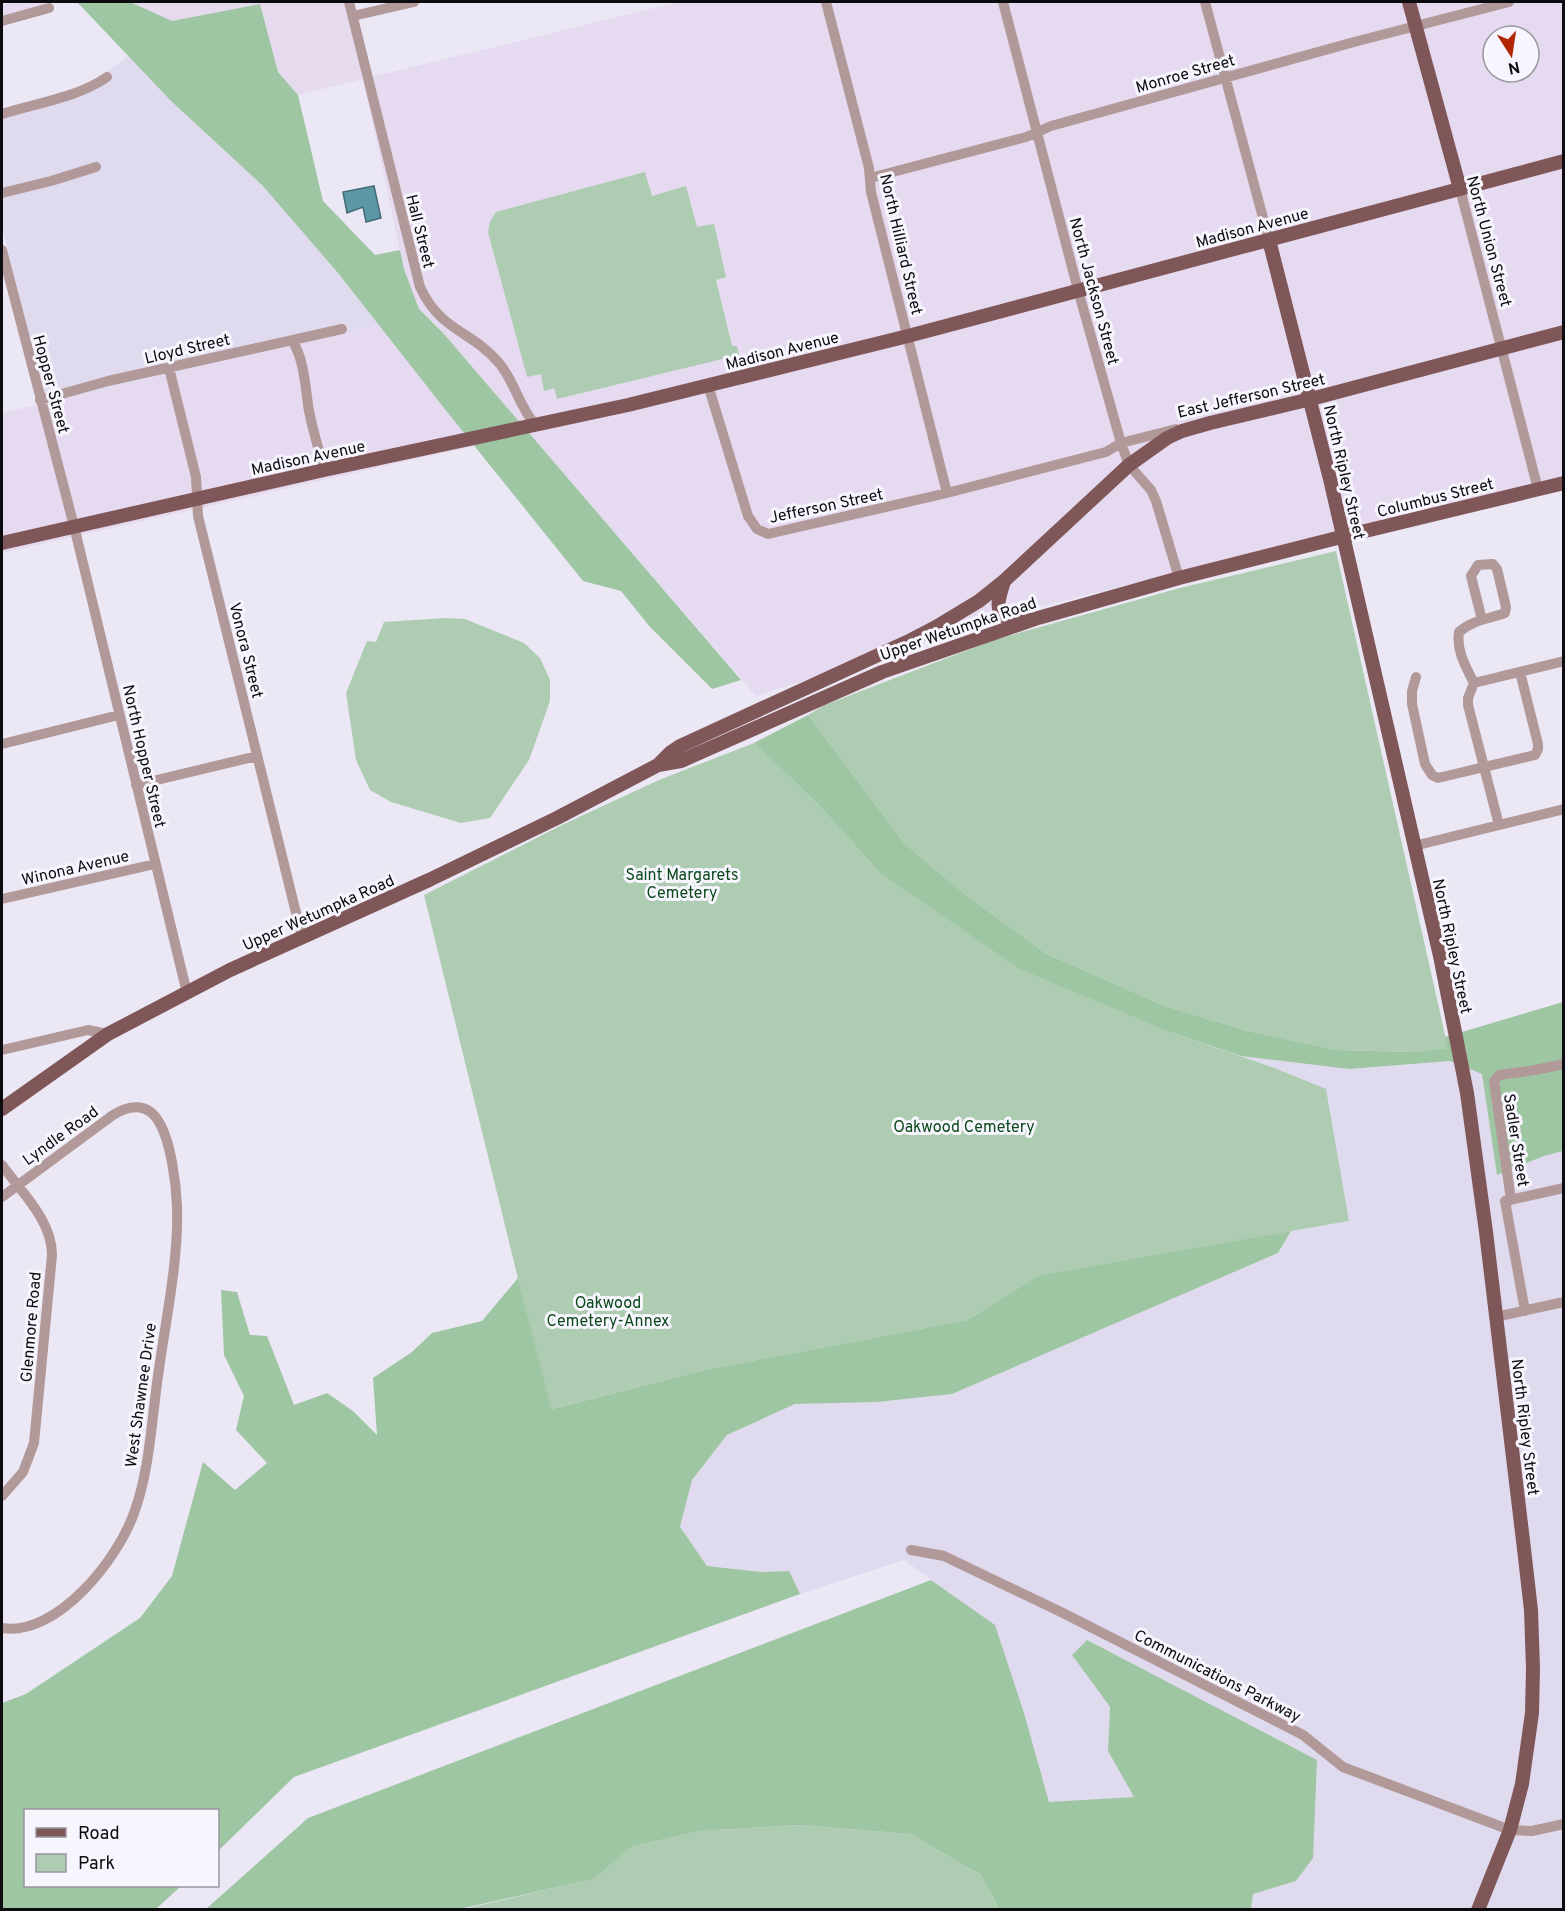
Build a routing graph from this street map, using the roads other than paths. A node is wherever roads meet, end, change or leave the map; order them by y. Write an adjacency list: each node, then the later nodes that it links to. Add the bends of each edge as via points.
1 (349, 2): 9 (street, Hall Street)
2 (414, 2): 9 (street)
3 (826, 2): 18 (street, North Hilliard Street)
4 (1003, 2): 15 (street, North Jackson Street)
5 (1206, 2): 13 (street, North Ripley Street)
6 (1409, 2): 11 (main road, North Union Street)
7 (1509, 2): 11 (street, Monroe Street)
8 (49, 8): 10 (street)
9 (353, 16): 34 (street, Hall Street, via 420,287 442,320 501,365)
10 (2, 21)
11 (1416, 27): 13 (street, Monroe Street); 19 (main road, North Union Street)
12 (107, 76): 14 (street, via 95,85)
13 (1226, 77): 15 (street, Monroe Street); 21 (street, North Ripley Street)
14 (2, 114)
15 (1037, 131): 18 (street, Monroe Street); 23 (street, North Jackson Street)
16 (1563, 161): 19 (main road, Madison Avenue)
17 (96, 167): 20 (street)
18 (870, 178): 26 (street, North Hilliard Street)
19 (1460, 189): 21 (main road, Madison Avenue); 28 (street, North Union Street)
20 (2, 193)
21 (1269, 240): 23 (main road, Madison Avenue); 31 (main road, North Ripley Street)
22 (2, 249): 32 (street, Hopper Street)
23 (1078, 290): 26 (main road, Madison Avenue); 35 (street, North Jackson Street)
24 (342, 329): 27 (street, Lloyd Street)
25 (1563, 332): 28 (main road, East Jefferson Street)
26 (908, 336): 30 (main road, Madison Avenue); 40 (street, North Hilliard Street)
27 (292, 339): 29 (street, Lloyd Street); 37 (street, via 300,355)
28 (1502, 348): 31 (main road, East Jefferson Street); 39 (street, North Union Street)
29 (169, 368): 32 (street, Lloyd Street); 41 (street, Vonora Street, via 196,477)
30 (708, 385): 34 (main road, Madison Avenue); 40 (street, Jefferson Street, via 748,516 762,533 777,533)
31 (1311, 399): 33 (main road, East Jefferson Street); 43 (main road, North Ripley Street)
32 (40, 400): 42 (street, Hopper Street)
33 (1210, 423): 35 (street, East Jefferson Street); 36 (main road, Upper Wetumpka Road, via 1167,438)
34 (536, 426): 37 (main road, Madison Avenue)
35 (1121, 443): 36 (street, North Jackson Street); 40 (street, East Jefferson Street, via 1106,452)
36 (1129, 465): 46 (street, North Jackson Street, via 1156,501); 47 (main road, Upper Wetumpka Road)
37 (324, 470): 41 (main road, Madison Avenue)
38 (1563, 483): 39 (main road, Columbus Street)
39 (1538, 489): 43 (main road, Columbus Street)
40 (947, 493)
41 (197, 498): 42 (main road, Madison Avenue); 58 (street, Vonora Street, via 198,516)
42 (74, 526): 44 (main road, Madison Avenue); 56 (street, North Hopper Street)
43 (1344, 536): 45 (main road, Columbus Street); 64 (main road, North Ripley Street)
44 (2, 543)
45 (1279, 553): 46 (main road, Upper Wetumpka Road)
46 (1179, 578): 48 (main road, Upper Wetumpka Road)
47 (1004, 581): 48 (main road, via 999,612 1003,616); 52 (main road, Upper Wetumpka Road, via 980,601 936,627)
48 (1038, 618): 55 (main road, Upper Wetumpka Road)
49 (1482, 620): 49 (street, via 1505,613 1506,607 1497,569 1485,563 1478,565 1471,576); 54 (street, via 1464,628 1458,638)
50 (1563, 661): 51 (street)
51 (1520, 672): 54 (street); 60 (street, via 1538,749 1536,754)
52 (836, 674): 55 (main road); 59 (main road, Upper Wetumpka Road, via 716,728 671,752)
53 (1416, 676): 60 (street, via 1412,704 1427,771 1438,778)
54 (1474, 683): 60 (street, via 1468,705)
55 (843, 688): 59 (main road, Upper Wetumpka Road, via 681,761)
56 (119, 715): 57 (street); 61 (street, North Hopper Street)
57 (2, 744)
58 (257, 756): 61 (street); 67 (street, Vonora Street)
59 (658, 765): 67 (main road, Upper Wetumpka Road, via 429,880)
60 (1484, 768): 63 (street)
61 (136, 785): 65 (street, North Hopper Street)
62 (1563, 809): 63 (street)
63 (1499, 825): 64 (street)
64 (1414, 846): 81 (main road, North Ripley Street, via 1467,1093)
65 (155, 864): 66 (street, Winona Avenue); 68 (street, North Hopper Street)
66 (2, 899)
67 (303, 937): 68 (main road, Upper Wetumpka Road)
68 (187, 993): 69 (main road, Upper Wetumpka Road)
69 (108, 1034): 70 (street, via 88,1030); 73 (main road, Upper Wetumpka Road)
70 (2, 1050)
71 (1563, 1064): 78 (street, Sadler Street, via 1495,1077)
72 (140, 1107): 75 (street, Lyndle Road, via 125,1108 113,1115); 84 (street, West Shawnee Drive, via 156,1117 164,1131 177,1206 174,1256 141,1490 122,1541 97,1577 62,1608 31,1626)
73 (2, 1109)
74 (2, 1165): 75 (street, Glenmore Road)
75 (17, 1185): 77 (street, Lyndle Road); 82 (street, Glenmore Road, via 45,1224 52,1256 34,1443 23,1472)
76 (1563, 1188): 78 (street)
77 (2, 1197)
78 (1508, 1200): 80 (street, Sadler Street)
79 (1563, 1302): 80 (street)
80 (1525, 1311): 81 (street)
81 (1496, 1317): 86 (main road, North Ripley Street, via 1531,1610 1533,1668 1527,1758)
82 (2, 1496)
83 (911, 1550): 86 (street, Communications Parkway, via 944,1556 1063,1613 1303,1735 1342,1767)
84 (2, 1628)
85 (1563, 1824): 86 (street, via 1532,1831)
86 (1510, 1830): 87 (main road, North Ripley Street)
87 (1478, 1910)

